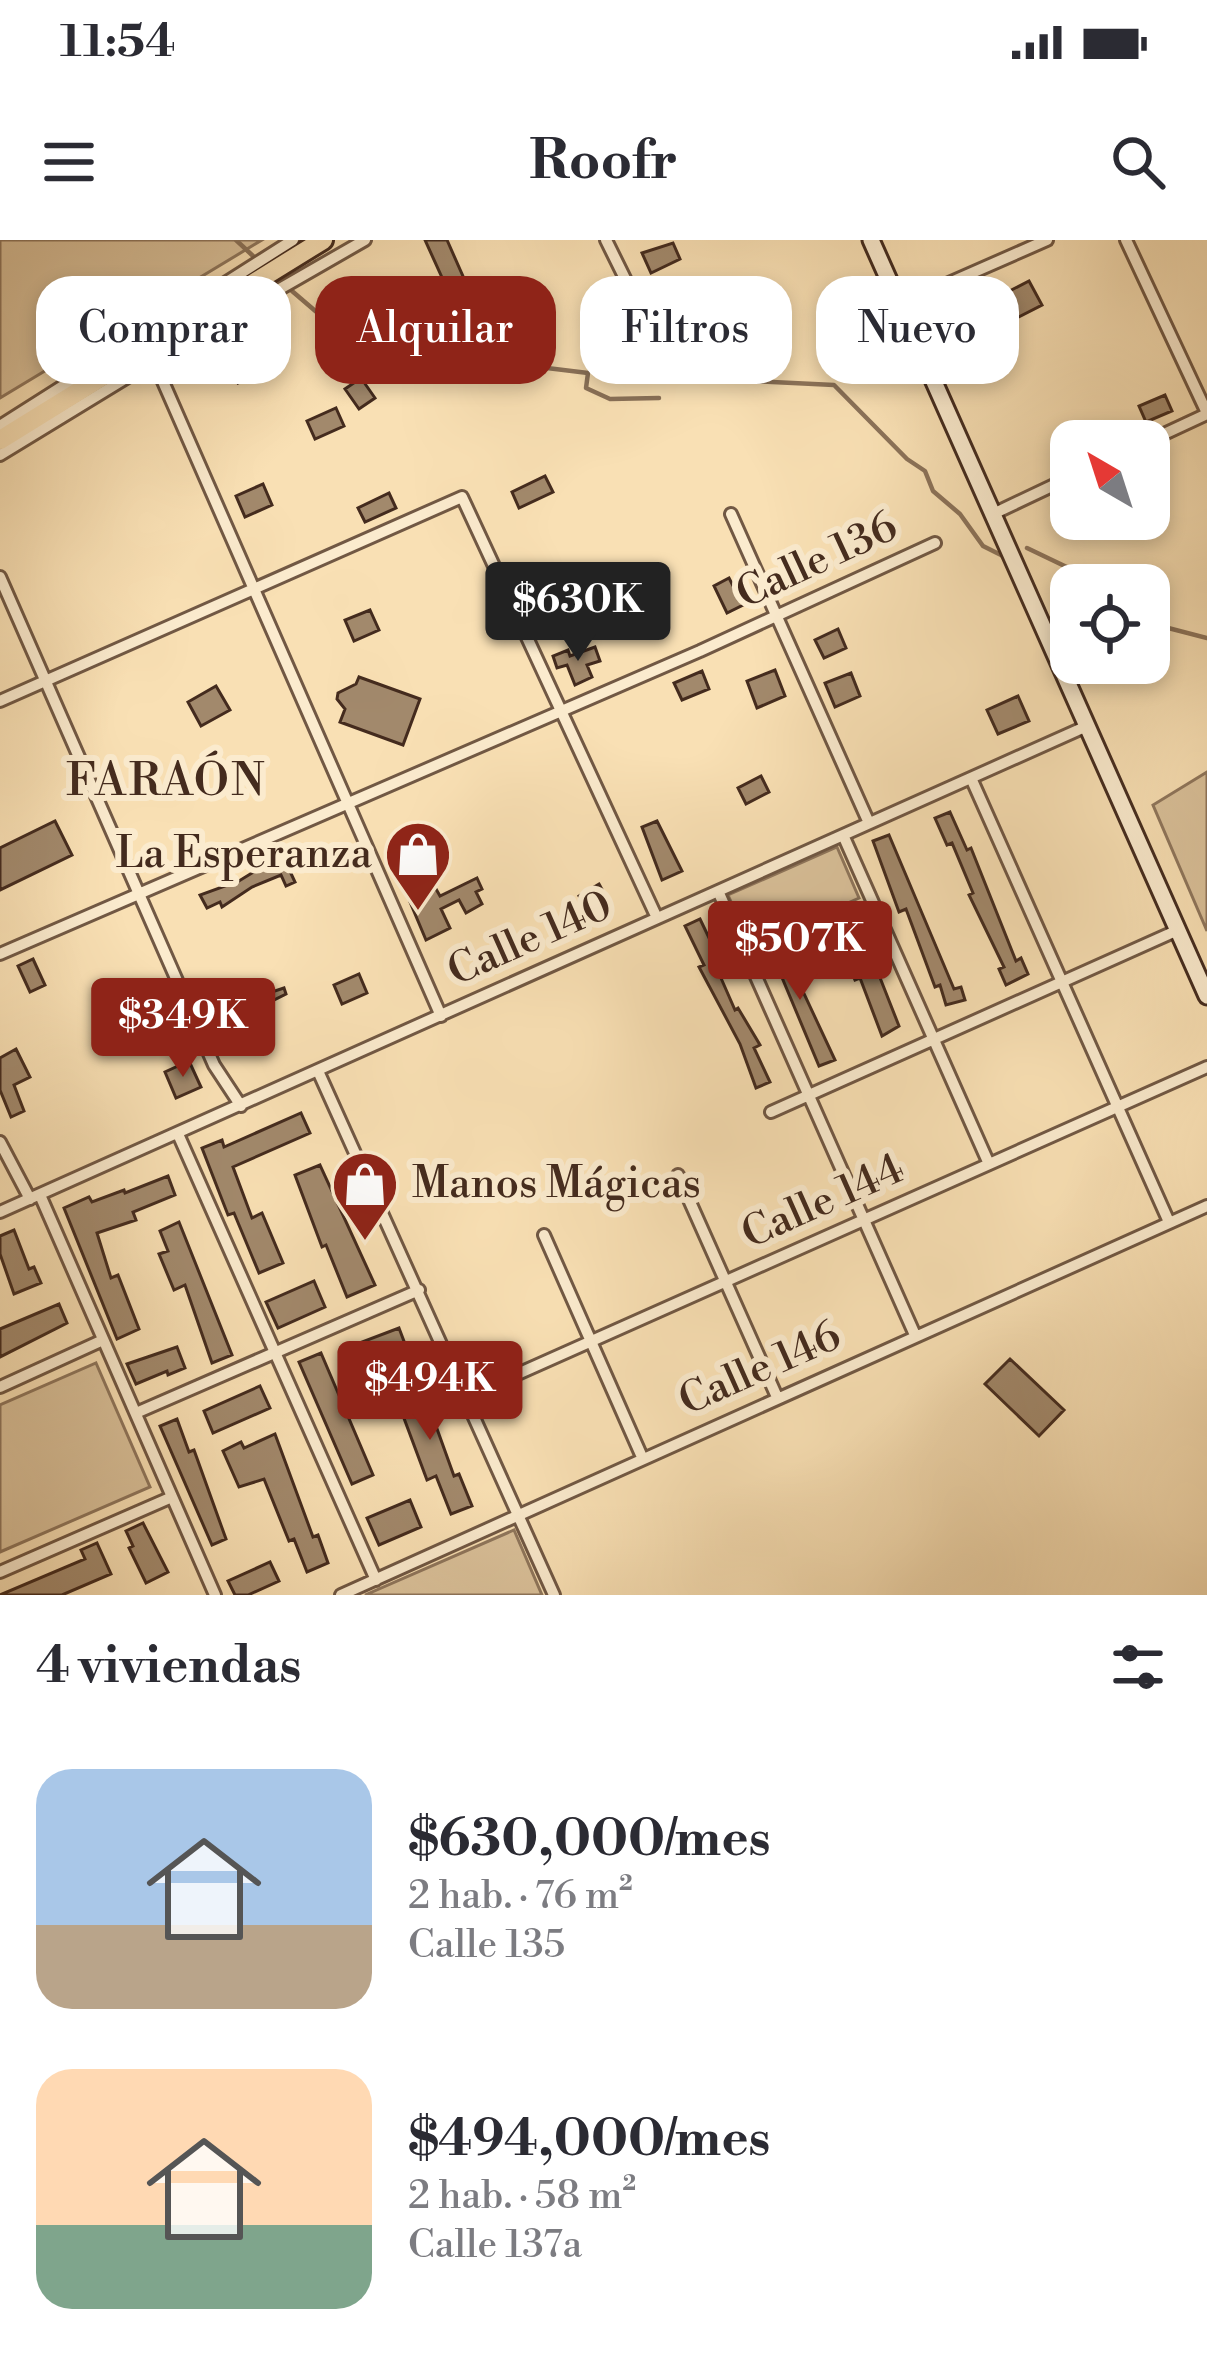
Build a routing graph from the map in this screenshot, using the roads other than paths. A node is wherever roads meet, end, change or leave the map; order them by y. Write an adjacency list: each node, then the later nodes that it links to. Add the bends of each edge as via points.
1 (323, 240): 7 (highway)
2 (365, 240): 11 (street)
3 (606, 240): 8 (street)
4 (872, 240): 9 (main road)
5 (1047, 240): 10 (street)
6 (1126, 240): 16 (street)
7 (294, 247): 15 (street); 15 (highway, via 248,286)
8 (624, 276)
9 (888, 276)
10 (965, 276)
11 (291, 282)
12 (92, 384): 15 (street)
13 (164, 384): 26 (street)
14 (936, 384): 23 (main road)
15 (87, 386): 17 (street); 19 (highway); 20 (street)
16 (1207, 413): 18 (street)
17 (0, 425)
18 (1170, 431)
19 (0, 440)
20 (0, 455)
21 (1050, 487): 23 (street)
22 (731, 514): 27 (street)
23 (993, 514): 31 (main road)
24 (934, 543): 27 (street, Calle 136)
25 (0, 577): 28 (street)
26 (254, 590): 28 (street); 30 (street, via 461,497); 33 (street)
27 (774, 617): 30 (street, Calle 136); 34 (street)
28 (46, 679): 29 (street); 37 (street)
29 (0, 701)
30 (561, 710): 33 (street, Calle 136); 38 (street)
31 (1088, 727): 32 (street, Calle 140); 39 (main road)
32 (971, 778): 34 (street, Calle 140); 41 (street)
33 (348, 803): 37 (street, Calle 136); 43 (street)
34 (869, 824): 35 (street, Calle 140)
35 (843, 836): 36 (street, Calle 140); 44 (street)
36 (718, 891): 38 (street, Calle 140); 47 (street)
37 (140, 892): 40 (street, Calle 136); 48 (street, via 214,1065)
38 (658, 918): 43 (street, Calle 140)
39 (1178, 930): 41 (street); 42 (main road)
40 (0, 954)
41 (1062, 982): 44 (street); 49 (street)
42 (1207, 996)
43 (441, 1016): 46 (street, Calle 140)
44 (933, 1040): 47 (street); 53 (street)
45 (1207, 1067): 49 (street, Calle 144)
46 (318, 1071): 48 (street, Calle 140); 62 (street)
47 (808, 1095): 50 (street); 58 (street)
48 (241, 1106): 51 (street, Calle 140)
49 (1118, 1107): 53 (street, Calle 144); 59 (street)
50 (771, 1112)
51 (178, 1134): 55 (street, Calle 140); 66 (street)
52 (0, 1142): 55 (street)
53 (989, 1164): 58 (street, Calle 144)
54 (678, 1175): 61 (street)
55 (35, 1197): 57 (street, Calle 140); 64 (street)
56 (1207, 1205): 59 (street, Calle 146)
57 (0, 1212)
58 (864, 1220): 61 (street, Calle 144); 63 (street)
59 (1169, 1222): 63 (street, Calle 146)
60 (544, 1235): 65 (street)
61 (725, 1282): 65 (street, Calle 144); 69 (street)
62 (419, 1290): 66 (street); 68 (street)
63 (915, 1335): 69 (street, Calle 146)
64 (104, 1340): 67 (street); 70 (street)
65 (591, 1342): 68 (street, Calle 144); 71 (street)
66 (276, 1354): 70 (street); 75 (street)
67 (0, 1387)
68 (466, 1397): 73 (street)
69 (777, 1397): 71 (street, Calle 146)
70 (136, 1413): 72 (street)
71 (642, 1457): 73 (street, Calle 146)
72 (172, 1497): 74 (street); 76 (street)
73 (518, 1513): 75 (street, Calle 146); 78 (street)
74 (0, 1572)
75 (376, 1580): 77 (street, Calle 146)
76 (215, 1595)
77 (341, 1595)
78 (554, 1595)

